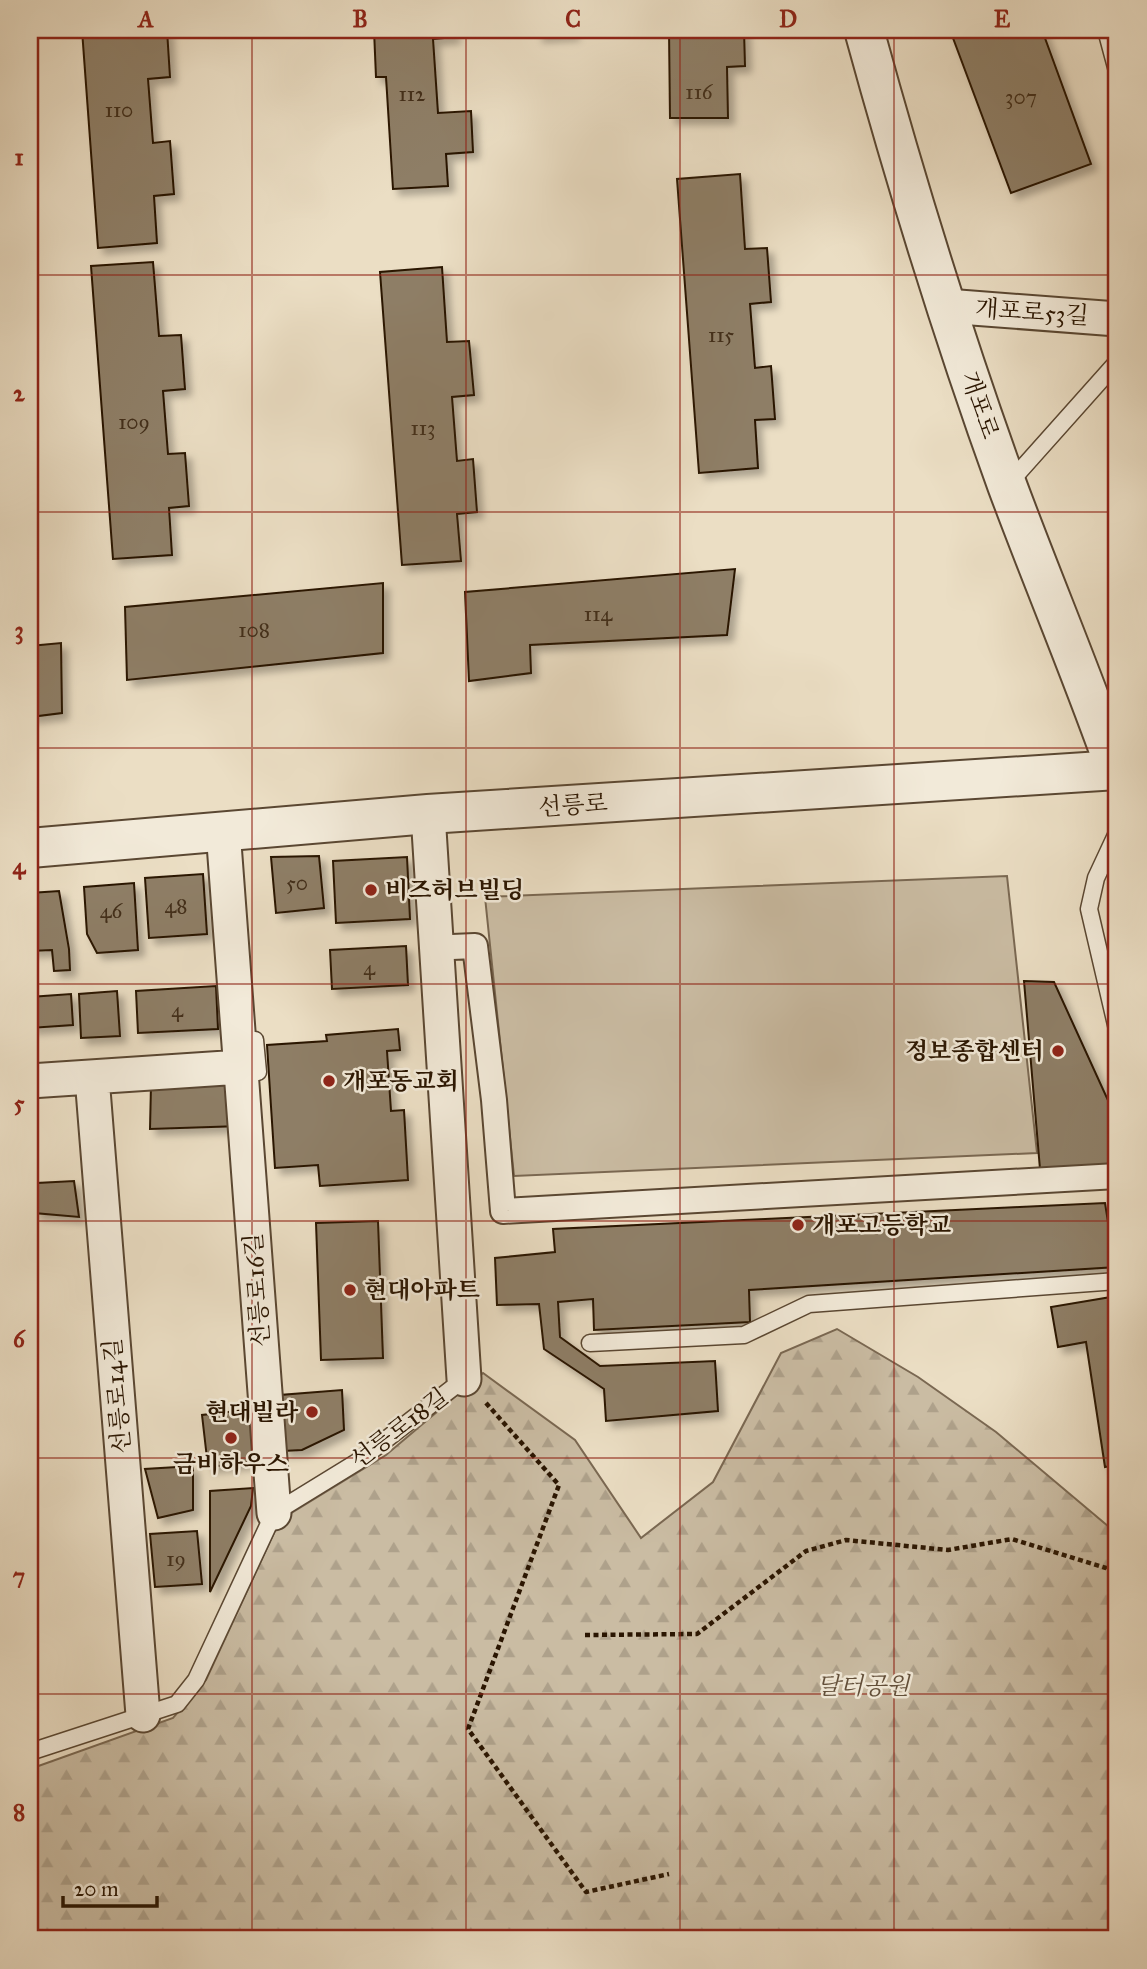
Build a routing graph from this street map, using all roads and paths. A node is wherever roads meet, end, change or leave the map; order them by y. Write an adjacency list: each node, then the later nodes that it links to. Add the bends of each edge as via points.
1 (864, 30): 4 (street, 개포로)
2 (1106, 30): 3 (lane)
3 (1117, 71)
4 (946, 306): 5 (street, 개포로53길); 7 (street, 개포로)
5 (1117, 319)
6 (1117, 362): 7 (lane)
7 (1007, 485): 8 (street, 개포로)
8 (1117, 771): 9 (street, 선릉로)
9 (428, 814): 10 (street, 선릉로); 22 (street, 선릉로18길)
10 (223, 830): 12 (street, 선릉로); 15 (street, 선릉로16길)
11 (1117, 833): 14 (lane, via 1096,878 1089,909)
12 (30, 848)
13 (452, 947): 19 (street, via 475,946 503,1211)
14 (1117, 1029)
15 (248, 1053): 16 (street); 18 (lane); 23 (street, 선릉로16길)
16 (92, 1077): 17 (street); 26 (street, 선릉로14길)
17 (30, 1081)
18 (259, 1094)
19 (1117, 1176)
20 (1117, 1281): 21 (lane, via 809,1304 744,1335)
21 (590, 1343)
22 (464, 1379): 23 (lane, 선릉로18길, via 357,1462); 28 (path, via 559,1485 468,1729 586,1892)
23 (274, 1513): 26 (lane, via 195,1680 177,1704)
24 (1117, 1580): 25 (path, via 1106,1568 1012,1539 948,1550 846,1540 806,1551 697,1634)
25 (585, 1635)
26 (143, 1715): 27 (lane)
27 (30, 1752)
28 (669, 1874)

